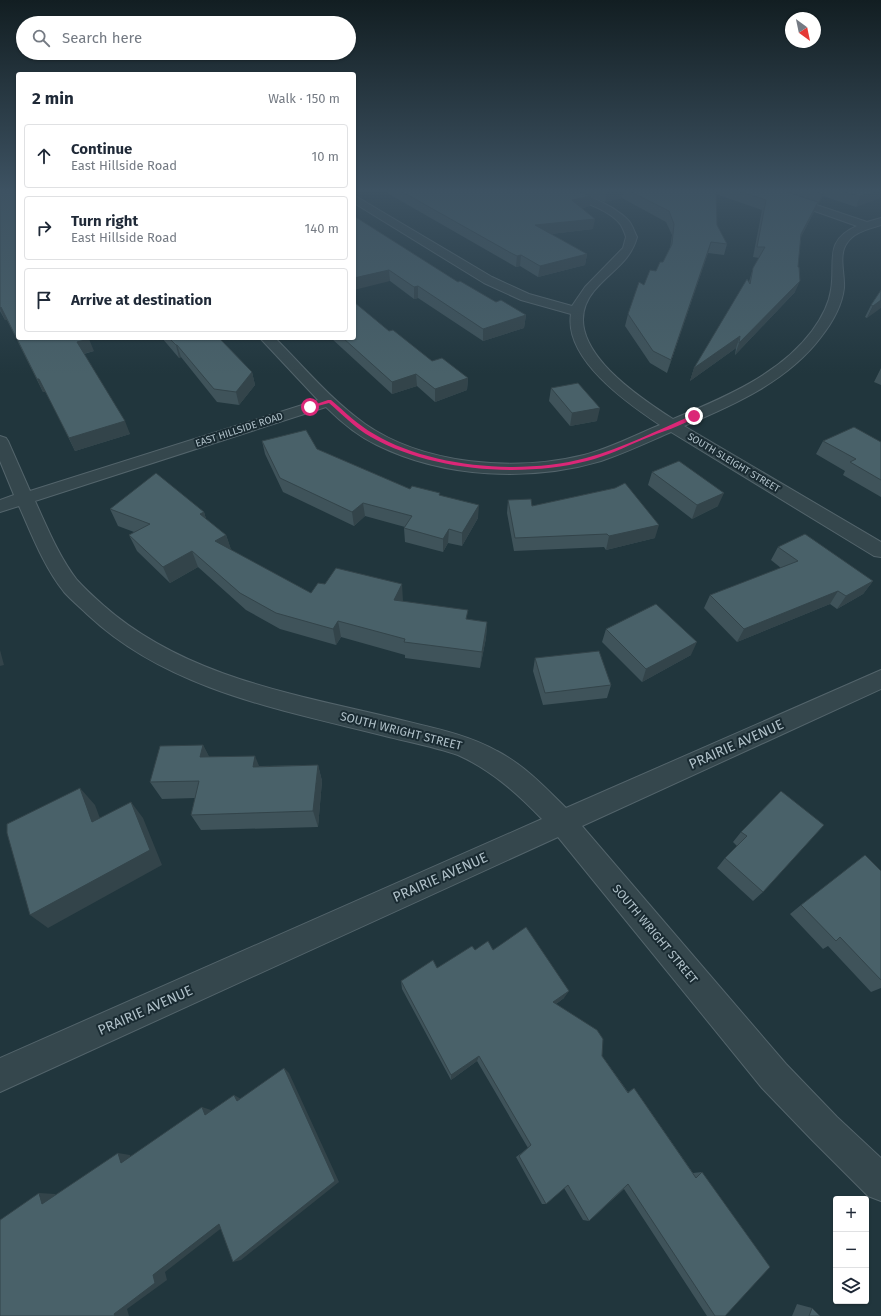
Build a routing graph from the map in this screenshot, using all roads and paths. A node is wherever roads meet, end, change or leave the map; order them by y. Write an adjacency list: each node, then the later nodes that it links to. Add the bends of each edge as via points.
1 (441, 251): 4 (street, via 488,280 525,297)
2 (628, 251): 4 (street, via 594,283 580,301)
3 (838, 251): 7 (street, via 837,293 829,315 800,353 748,390)
4 (576, 311): 7 (street, SOUTH SLEIGHT STREET, via 577,329 582,345 593,362 635,400)
5 (269, 340): 6 (street)
6 (330, 401): 7 (street, via 360,427 390,444 420,455 490,468 539,467 585,460); 9 (street, EAST HILLSIDE ROAD)
7 (673, 426): 10 (street, SOUTH SLEIGHT STREET)
8 (0, 441): 9 (street, SOUTH WRIGHT STREET)
9 (12, 502): 12 (street, SOUTH WRIGHT STREET, via 75,591 98,613 141,646 187,670 261,696 405,732 448,740 478,752 534,792)
10 (881, 551)
11 (881, 679): 12 (street, PRAIRIE AVENUE)
12 (562, 822): 13 (street, PRAIRIE AVENUE); 14 (street, SOUTH WRIGHT STREET, via 774,1076)
13 (0, 1075)
14 (881, 1183)

